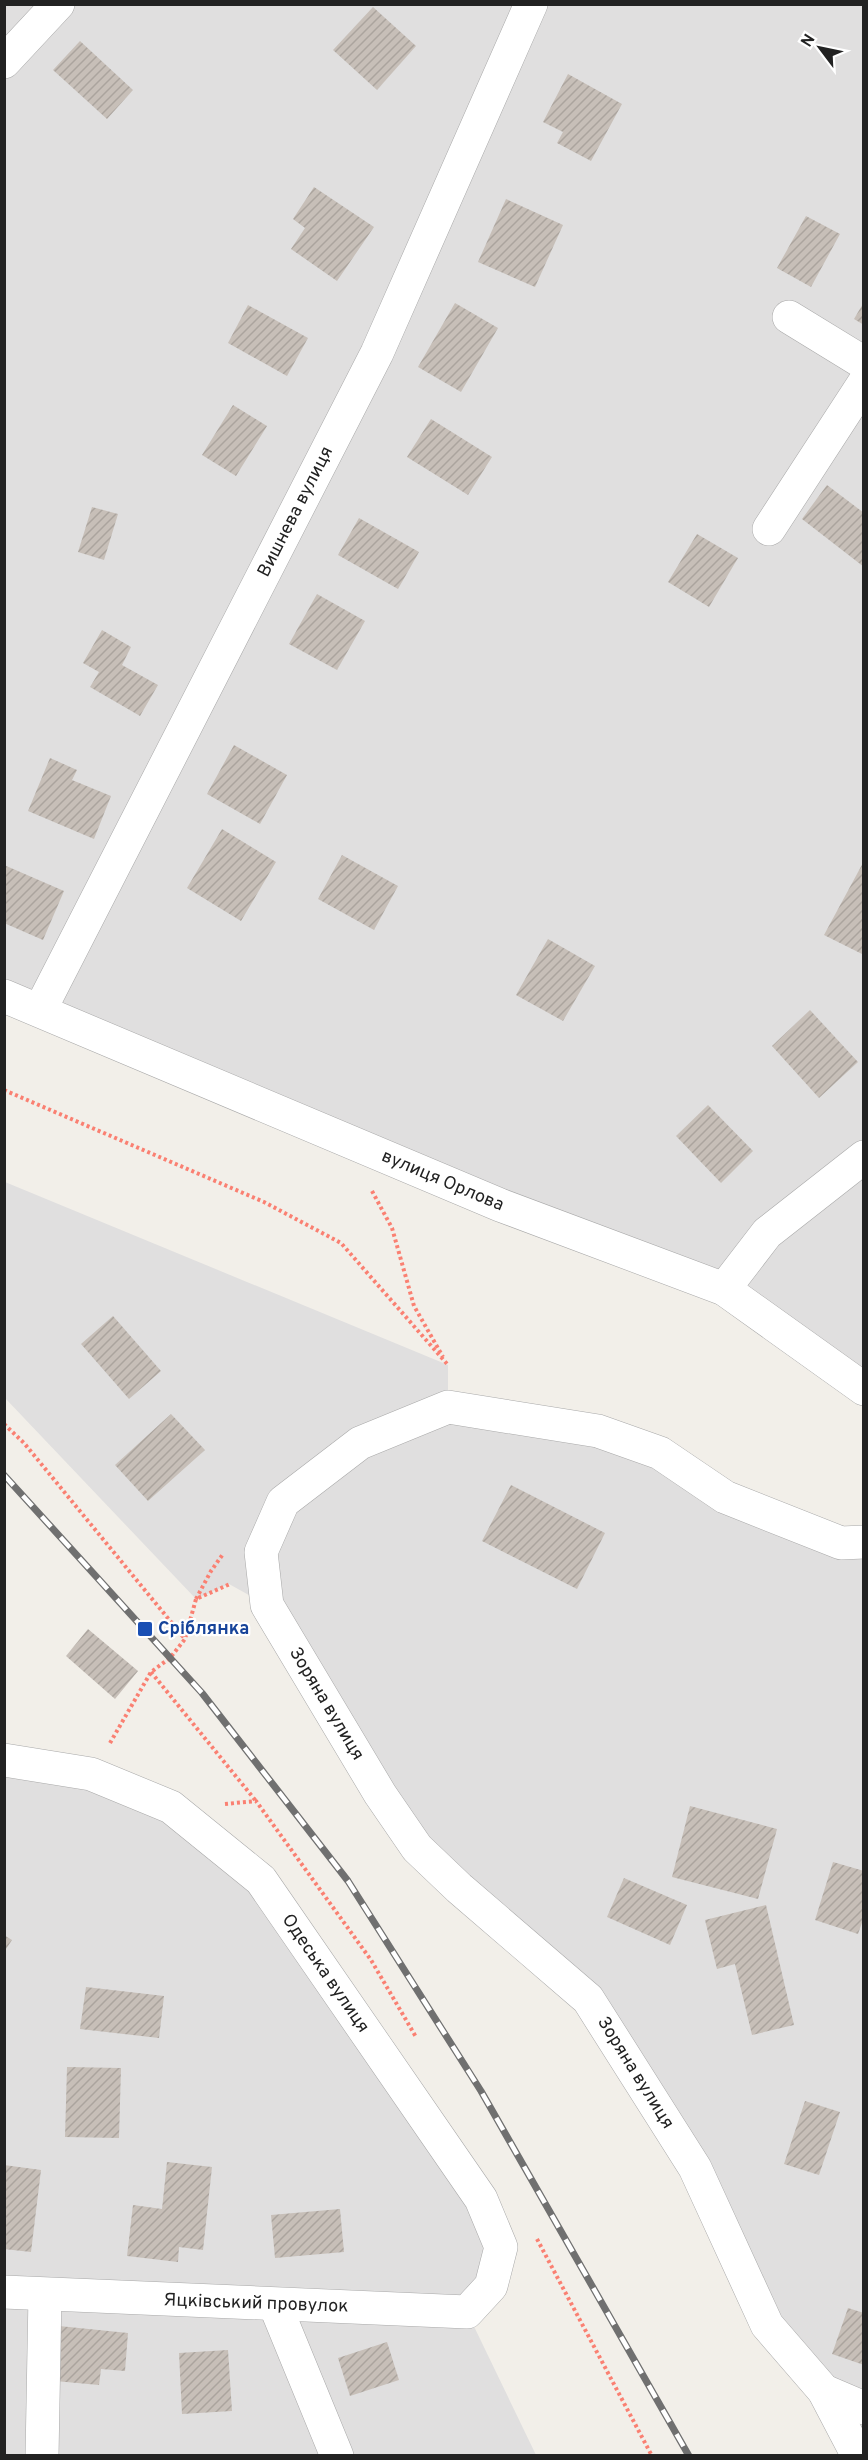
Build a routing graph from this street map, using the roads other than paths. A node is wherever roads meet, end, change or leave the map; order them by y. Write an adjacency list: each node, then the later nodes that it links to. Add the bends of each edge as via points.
1 (58, 4): 3 (street)
2 (531, 4): 9 (street, Вишнева вулиця, via 376,353)
3 (4, 62)
4 (789, 317): 5 (street)
5 (864, 363)
6 (864, 383): 7 (street)
7 (769, 528)
8 (4, 996): 9 (street, вулиця Орлова)
9 (40, 1010): 11 (street, вулиця Орлова, via 500,1205)
10 (864, 1157): 11 (street, via 767,1233)
11 (724, 1289): 12 (street, вулиця Орлова)
12 (864, 1389)
13 (864, 1542): 19 (street, Зоряна вулиця, via 841,1543 725,1497 660,1453 598,1431 448,1407 360,1443 283,1502 261,1552 267,1605 380,1794 417,1848 588,1999 695,2168 767,2325)
14 (4, 1760): 18 (street, Одеська вулиця, via 91,1774 171,1807 261,1880 481,2199 501,2247 491,2286)
15 (4, 2292): 16 (street, Яцківський провулок)
16 (45, 2295): 17 (street, Яцківський провулок); 21 (street)
17 (275, 2305): 18 (street, Яцківський провулок); 22 (street)
18 (467, 2312)
19 (824, 2391): 20 (street, Зоряна вулиця); 23 (street, Зоряна вулиця)
20 (864, 2408)
21 (42, 2456)
22 (337, 2456)
23 (858, 2456)

